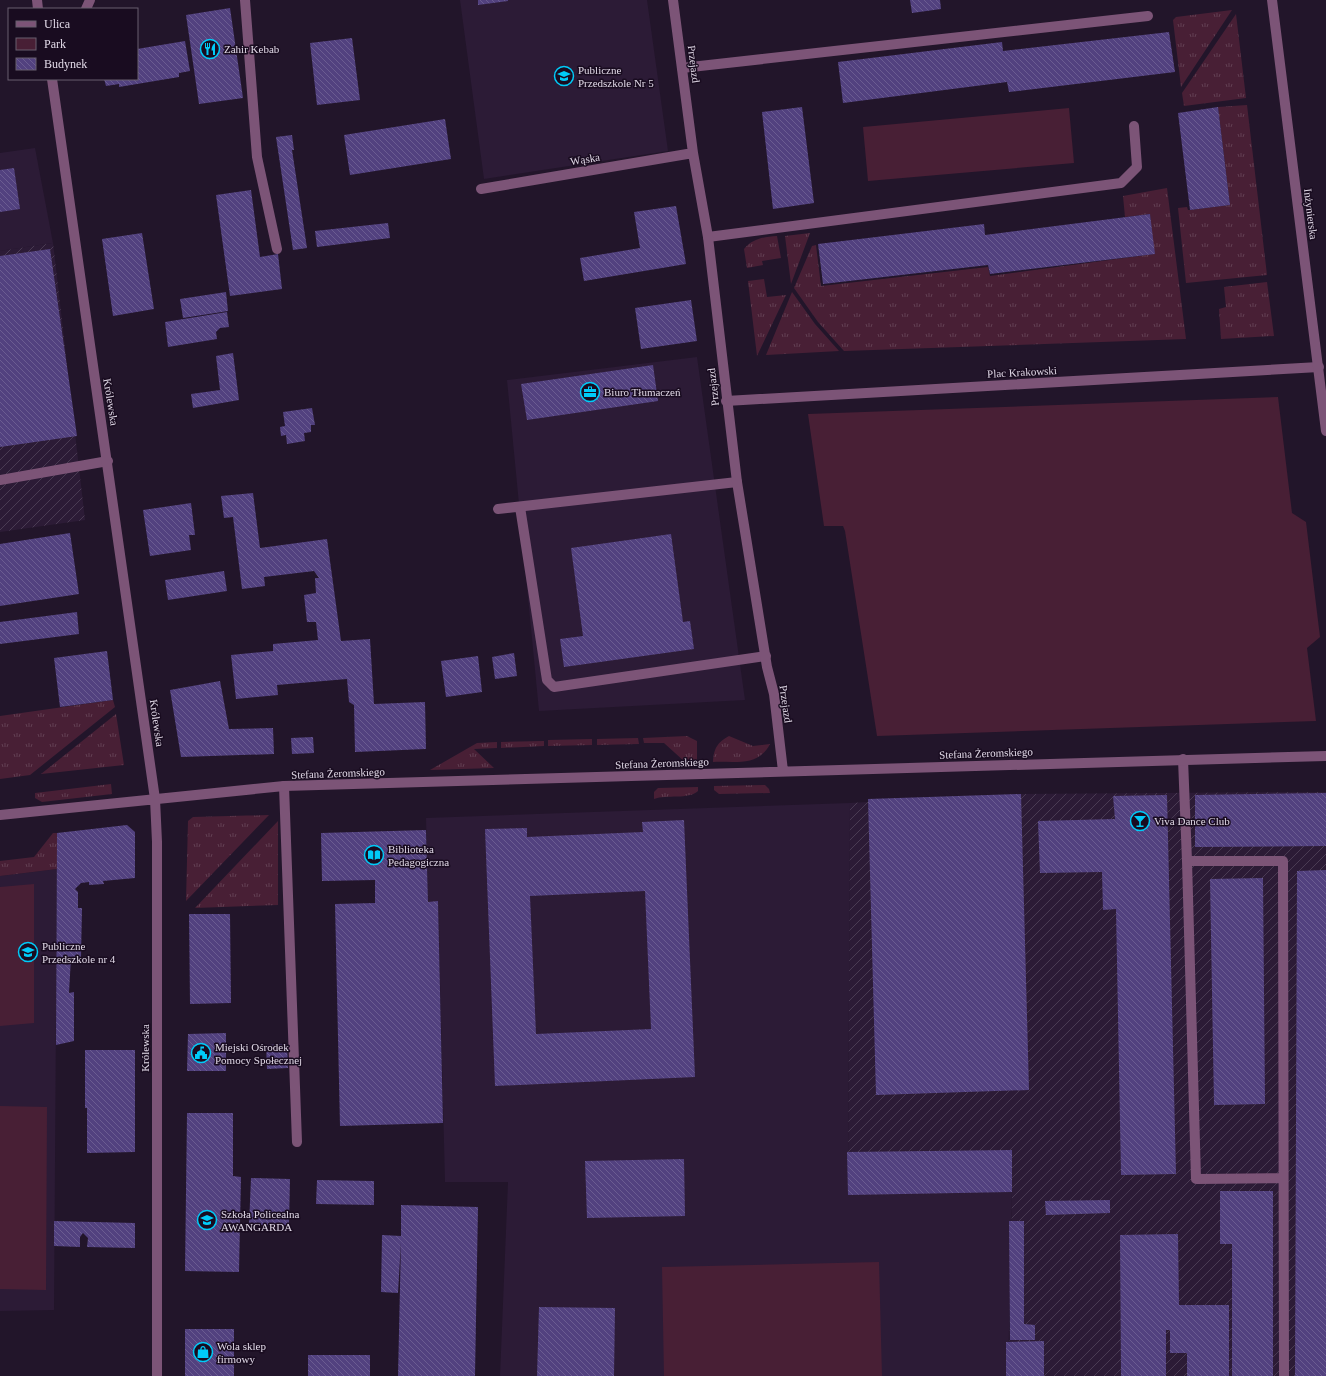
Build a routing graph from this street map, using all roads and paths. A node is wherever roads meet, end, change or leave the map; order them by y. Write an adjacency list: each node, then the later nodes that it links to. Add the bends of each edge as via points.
1 (245, 0): 11 (street, via 257,157)
2 (673, 0): 5 (street, Przejazd)
3 (1272, 0): 12 (street, Inżynierska)
4 (1148, 16): 5 (street)
5 (682, 68): 8 (street, Przejazd)
6 (52, 80): 15 (street, Królewska)
7 (1134, 126): 10 (street, via 1137,167 1121,183)
8 (693, 153): 9 (street, Wąska); 10 (street, Przejazd)
9 (481, 189)
10 (708, 237): 13 (street, Przejazd)
11 (276, 249)
12 (1319, 367): 13 (street, Plac Krakowski); 14 (street, Inżynierska)
13 (726, 401): 17 (street, Przejazd)
14 (1326, 431)
15 (108, 462): 16 (street); 25 (street, Królewska)
16 (0, 480)
17 (737, 482): 18 (street); 20 (street, Przejazd)
18 (520, 507): 19 (street); 20 (street, via 547,680 554,687)
19 (498, 509)
20 (766, 656): 23 (street, Przejazd, via 774,694)
21 (1326, 756): 22 (street, Stefana Żeromskiego)
22 (1183, 759): 23 (street, Stefana Żeromskiego); 27 (street)
23 (783, 771): 24 (street, Stefana Żeromskiego)
24 (284, 786): 25 (street, Stefana Żeromskiego); 28 (street)
25 (155, 799): 26 (street, Stefana Żeromskiego); 30 (street, Królewska)
26 (0, 815)
27 (1187, 861): 29 (street, via 1196,1179); 29 (street, via 1283,861)
28 (297, 1142)
29 (1283, 1178): 31 (street)
30 (157, 1376)
31 (1284, 1376)

